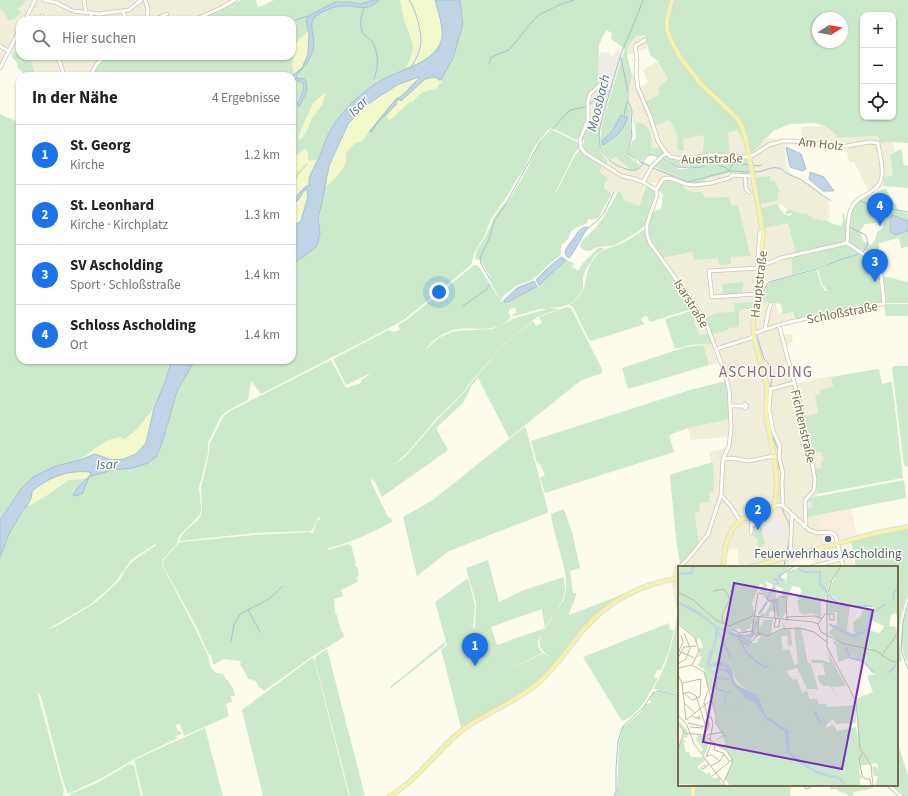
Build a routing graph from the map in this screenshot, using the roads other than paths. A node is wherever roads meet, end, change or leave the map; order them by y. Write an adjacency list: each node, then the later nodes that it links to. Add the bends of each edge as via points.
1 (35, 0): 12 (street)
2 (44, 0): 9 (street)
3 (85, 0): 9 (street)
4 (141, 0): 8 (street)
5 (145, 0): 14 (street)
6 (235, 0): 16 (street)
7 (672, 0): 28 (main road, Hauptstraße, via 667,20 671,40 680,57 701,84 737,118)
8 (123, 11): 10 (street); 13 (street)
9 (86, 13): 10 (street)
10 (91, 13)
11 (167, 14): 15 (street)
12 (27, 16)
13 (125, 16)
14 (147, 16)
15 (163, 16)
16 (203, 16)
17 (15, 38): 20 (street)
18 (645, 40): 27 (street, via 635,46 638,88 658,141)
19 (0, 46): 20 (street)
20 (8, 52): 23 (street)
21 (59, 60): 24 (street)
22 (101, 60): 25 (street)
23 (0, 68)
24 (63, 72)
25 (92, 72)
26 (602, 83): 31 (street, via 590,94 588,119 580,140 582,148 585,153 622,176)
27 (666, 153): 28 (street, Auenstraße, via 671,157 683,159 710,155); 31 (street, Auenstraße, via 651,167)
28 (750, 157): 30 (main road, Hauptstraße); 35 (street, Am Holz, via 768,145 783,141 841,147 878,143 882,171 879,186 858,199 850,211)
29 (746, 176): 30 (street); 32 (street, via 733,175 711,183 695,184 668,178 663,180); 33 (street, via 746,189)
30 (753, 176): 36 (main road, Hauptstraße, via 762,228)
31 (643, 182): 32 (street)
32 (656, 190): 42 (street, Isarstraße, via 657,195 646,228 650,243 704,318)
33 (749, 192)
34 (760, 232): 36 (street)
35 (847, 243): 36 (street, via 785,257); 39 (street, Schloßstraße, via 880,263 884,304)
36 (760, 267): 37 (main road, Hauptstraße); 37 (street, via 709,271 712,297)
37 (757, 294): 41 (main road, Hauptstraße, via 754,311)
38 (771, 304): 40 (street)
39 (779, 325): 40 (street, Schloßstraße); 43 (street, Fichtenstraße)
40 (765, 329): 41 (street, Schloßstraße)
41 (755, 334): 42 (street, Schloßstraße); 44 (main road, Hauptstraße)
42 (716, 348): 45 (street, Isarstraße, via 727,380)
43 (794, 384): 44 (street); 59 (street, Fichtenstraße, via 815,479 814,490 806,501)
44 (769, 389): 47 (street, via 769,408); 47 (main road, Hauptstraße, via 766,416)
45 (730, 406): 46 (street); 48 (street, Isarstraße, via 731,428)
46 (744, 406)
47 (777, 448): 49 (main road, Hauptstraße); 53 (street, via 783,474)
48 (727, 453): 50 (street); 51 (street, Isarstraße)
49 (774, 456): 50 (street, via 748,460); 53 (main road, Hauptstraße)
50 (731, 458): 51 (street)
51 (723, 459): 52 (street)
52 (721, 495): 57 (street); 65 (street, via 708,534)
53 (779, 505): 54 (street); 56 (main road)
54 (792, 515): 59 (street); 63 (street)
55 (752, 516): 56 (main road); 57 (main road); 58 (street)
56 (758, 516): 58 (street, via 759,523)
57 (740, 521): 66 (main road, via 727,540)
58 (751, 525): 61 (street)
59 (804, 526): 62 (street, via 818,533 832,533)
60 (908, 527): 62 (main road)
61 (751, 533)
62 (838, 544): 63 (main road); 64 (street)
63 (789, 557): 67 (main road)
64 (841, 559): 68 (street); 69 (street)
65 (681, 566)
66 (723, 566)
67 (755, 566)
68 (815, 566)
69 (843, 566)
70 (678, 578): 71 (main road, via 634,591 604,610 583,630 557,665 539,683 463,730 440,750 412,781)
71 (390, 796)

